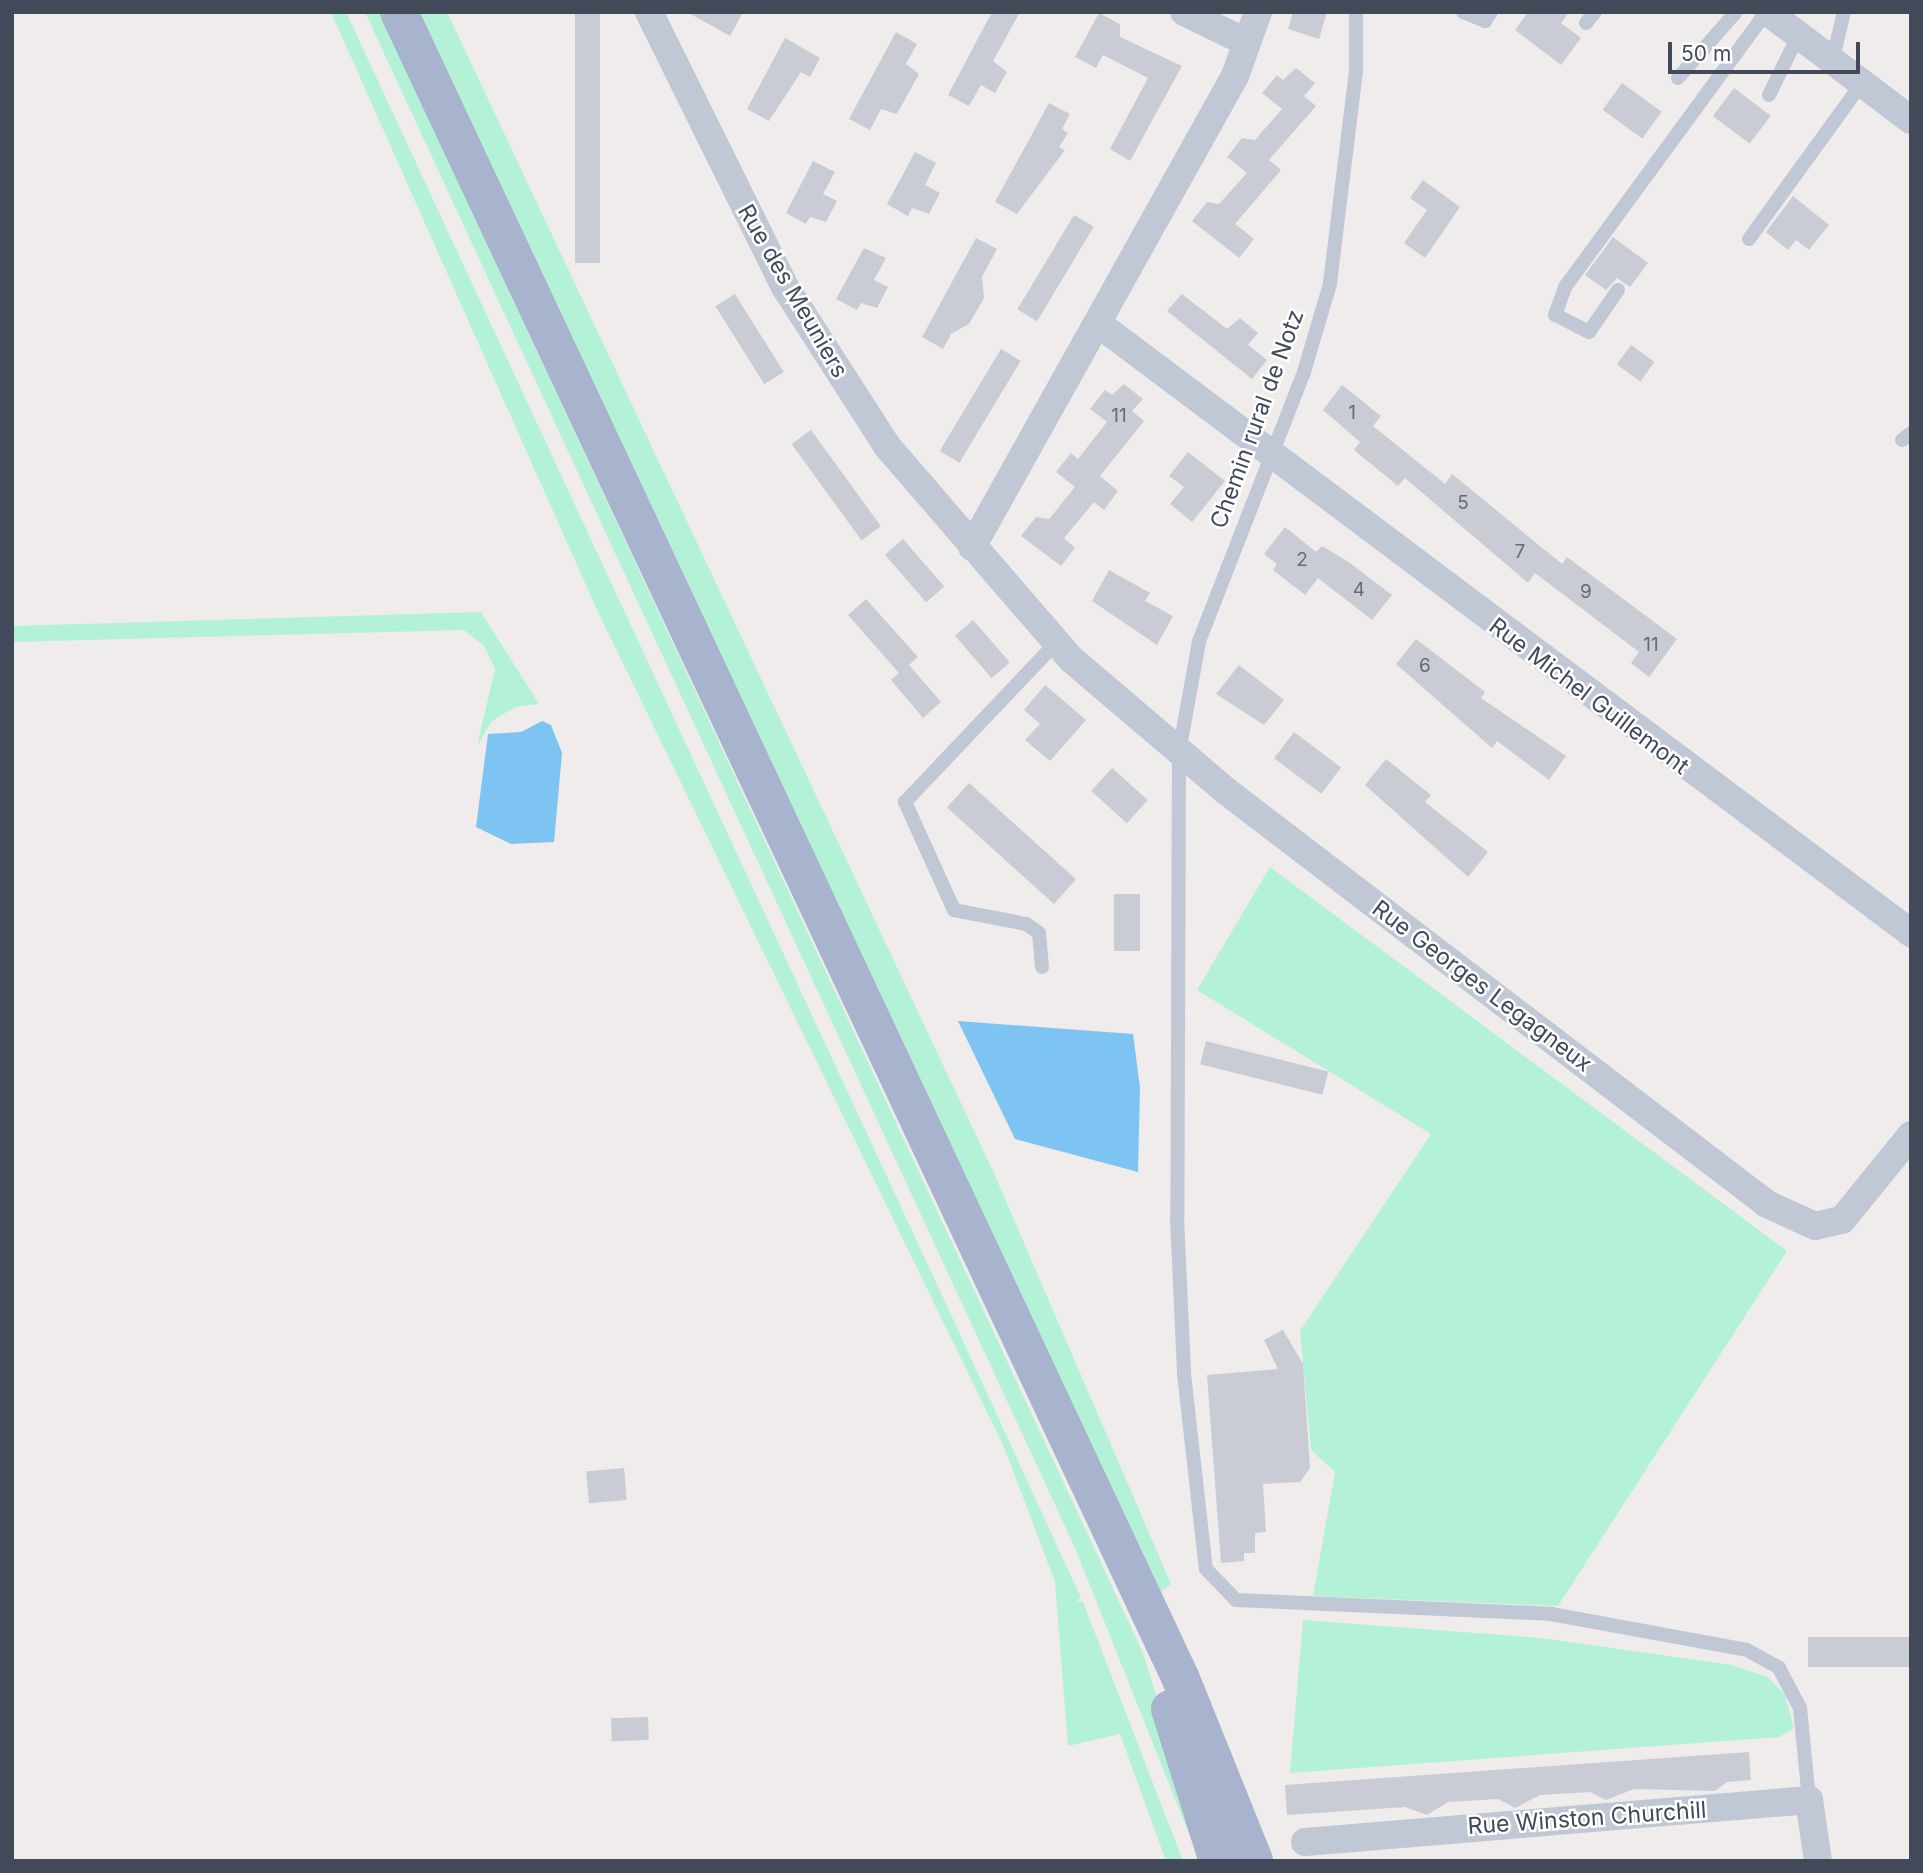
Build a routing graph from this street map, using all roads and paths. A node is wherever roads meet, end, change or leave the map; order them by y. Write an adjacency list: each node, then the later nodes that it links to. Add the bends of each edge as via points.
1 (399, 12): 28 (main road)
2 (649, 12): 22 (street, Rue des Meuniers, via 785,287 887,446)
3 (1184, 12): 12 (street)
4 (1258, 12): 12 (street)
5 (1356, 12): 21 (lane, Chemin rural de Notz, via 1356,71 1330,284)
6 (1463, 12): 7 (lane, via 1485,21)
7 (1491, 12)
8 (1737, 12): 14 (lane)
9 (1767, 12): 11 (street); 19 (lane, via 1565,287 1555,315 1589,332)
10 (1844, 12): 13 (lane)
11 (1798, 36): 13 (street); 16 (lane)
12 (1247, 42): 20 (street, via 1235,76)
13 (1832, 63): 15 (street)
14 (1678, 78)
15 (1861, 84): 17 (street); 18 (lane)
16 (1769, 95)
17 (1911, 121)
18 (1749, 239)
19 (1618, 290)
20 (1100, 326): 21 (street); 22 (street)
21 (1270, 455): 24 (lane, Chemin rural de Notz, via 1199,642); 25 (street, Rue Michel Guillemont)
22 (972, 547): 23 (street, Rue des Meuniers)
23 (1055, 643): 24 (street, Rue Georges Legagneux); 26 (lane, via 905,802 954,910 1032,928 1039,933)
24 (1179, 752): 27 (street, Rue Georges Legagneux, via 1767,1204 1815,1226 1842,1220); 29 (lane, Chemin rural de Notz, via 1177,1218 1184,1374 1206,1569 1236,1601 1551,1614 1747,1650 1779,1668 1800,1708)
25 (1911, 933)
26 (1042, 967)
27 (1911, 1135)
28 (1111, 1539): 31 (main road); 32 (main road, via 1191,1702)
29 (1809, 1800): 30 (street, Rue Winston Churchill); 33 (street)
30 (1305, 1842)
31 (1218, 1861)
32 (1254, 1861)
33 (1818, 1861)

